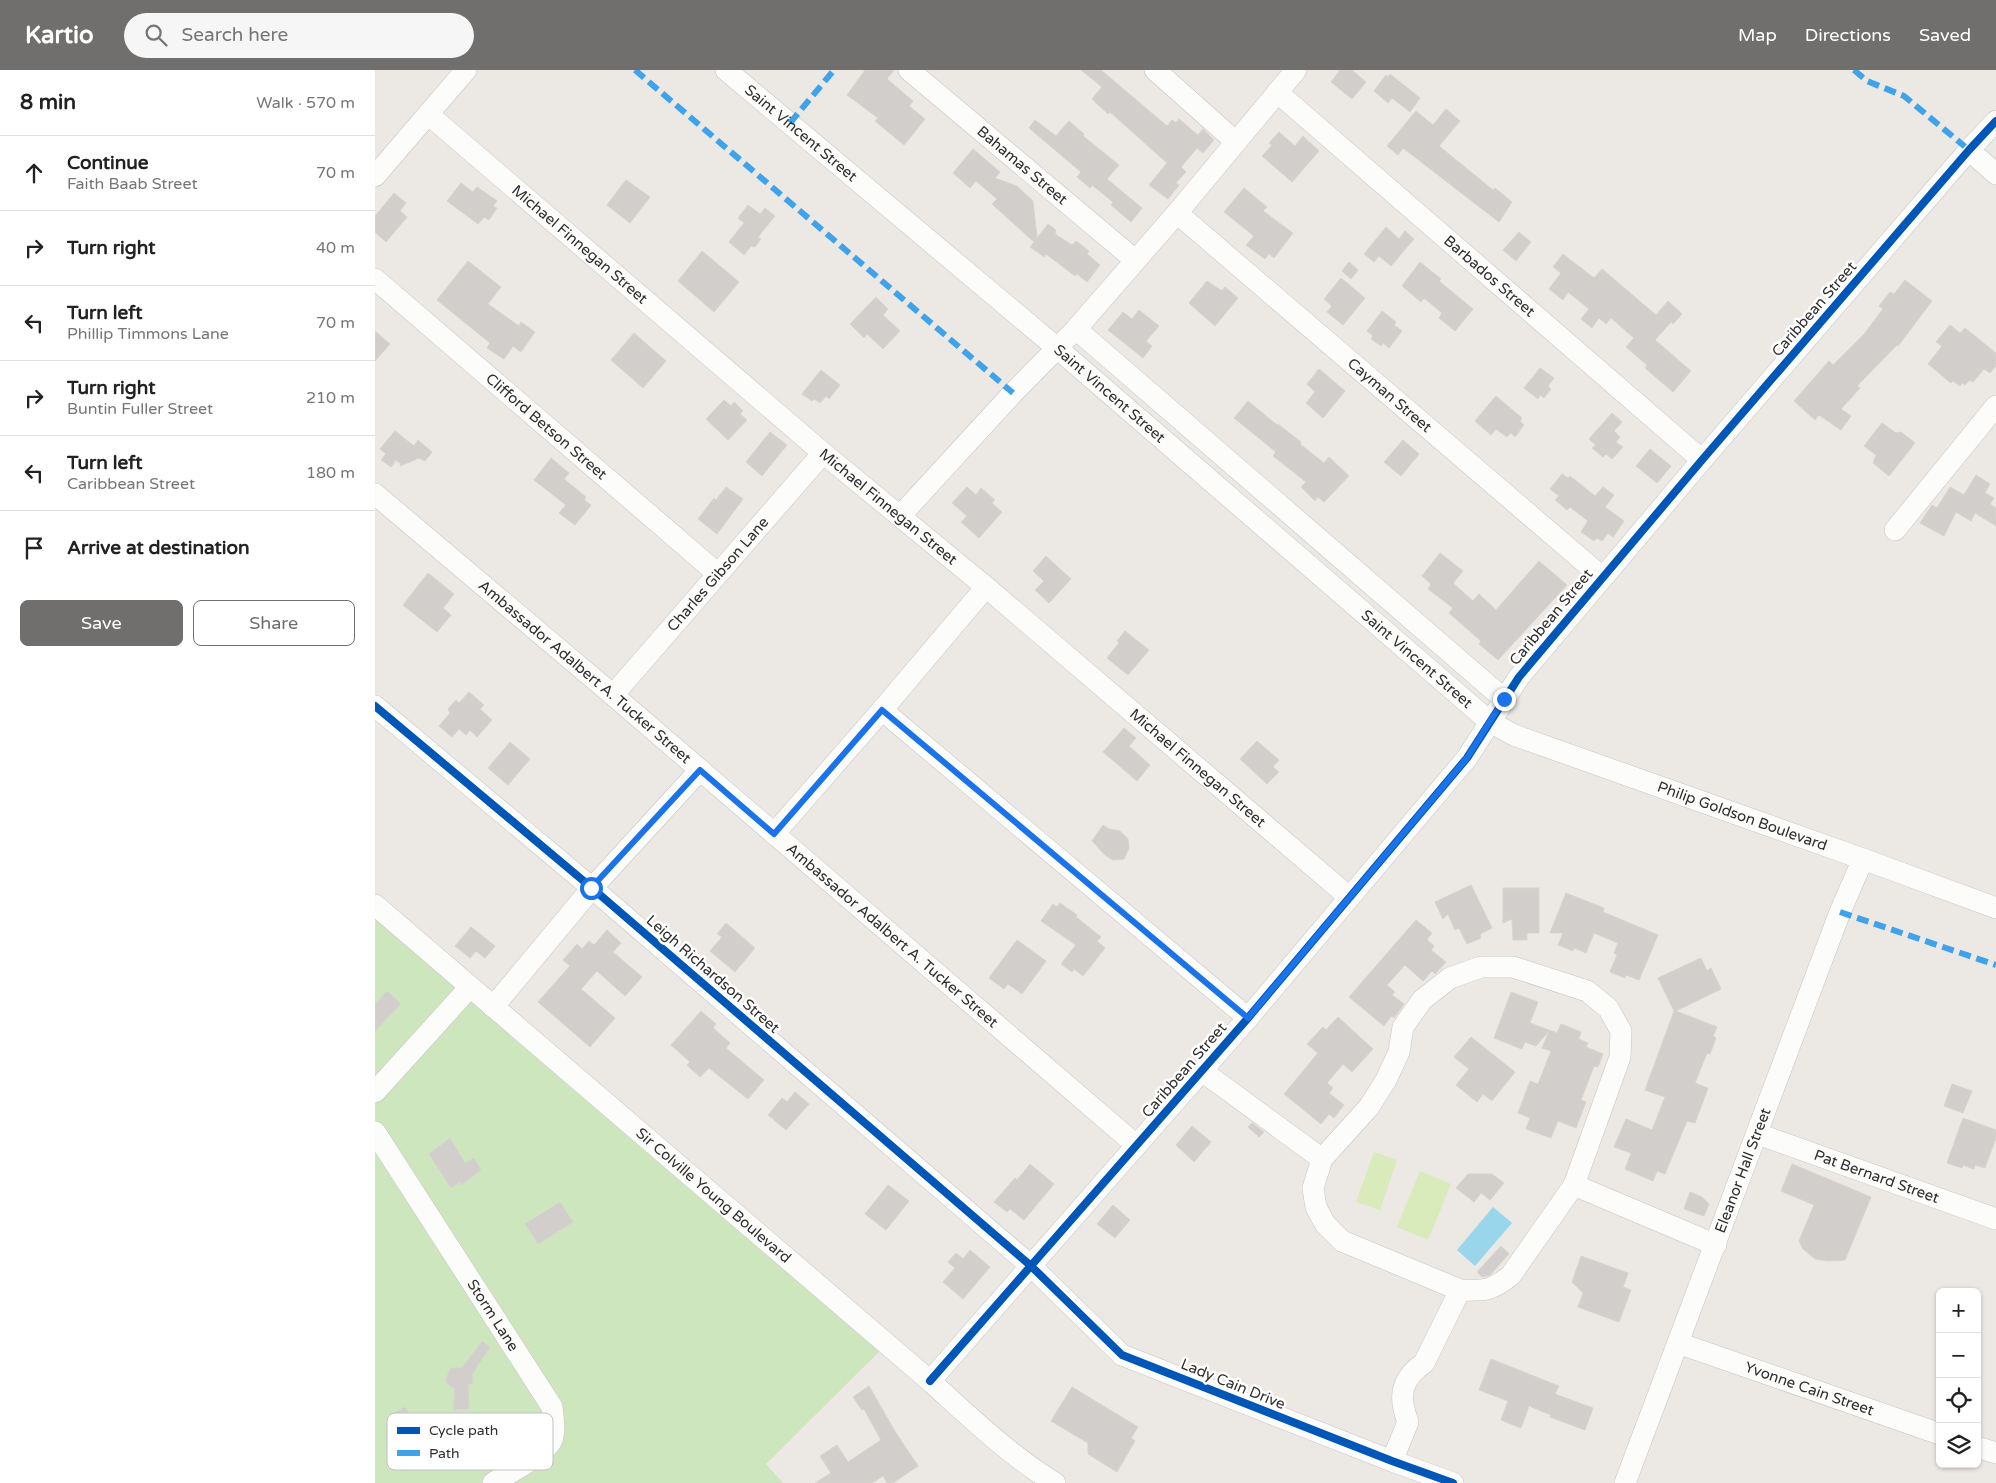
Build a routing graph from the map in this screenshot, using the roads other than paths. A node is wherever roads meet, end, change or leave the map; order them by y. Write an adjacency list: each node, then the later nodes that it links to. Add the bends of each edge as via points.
1 (466, 70): 7 (street)
2 (726, 70): 17 (street, Saint Vincent Street)
3 (909, 70): 14 (street, Bahamas Street)
4 (1155, 70): 9 (street)
5 (1296, 70): 6 (street)
6 (1277, 92): 9 (street); 20 (street, Barbados Street)
7 (428, 114): 12 (street); 19 (street, Michael Finnegan Street)
8 (1996, 122): 10 (street, Caribbean Street)
9 (1236, 142): 13 (street)
10 (1969, 150): 11 (street); 20 (street, Caribbean Street)
11 (1996, 174)
12 (375, 176)
13 (1177, 214): 14 (street); 25 (street, Cayman Street)
14 (1135, 260): 16 (street)
15 (375, 279): 24 (street, Clifford Betson Street)
16 (1076, 329): 17 (street); 28 (street, Saint Vincent Street)
17 (1057, 348): 22 (street); 31 (street, Saint Vincent Street)
18 (1996, 406): 23 (street)
19 (823, 453): 22 (street, Michael Finnegan Street); 24 (street, Charles Gibson Lane)
20 (1702, 460): 25 (street, Caribbean Street)
21 (375, 494): 27 (street, Ambassador Adalbert A. Tucker Street)
22 (900, 516): 26 (street, Michael Finnegan Street)
23 (1895, 530)
24 (718, 574): 27 (street, Charles Gibson Lane)
25 (1602, 578): 28 (street, Caribbean Street)
26 (986, 587): 30 (street); 36 (street, Michael Finnegan Street)
27 (613, 695): 32 (street, Ambassador Adalbert A. Tucker Street)
28 (1504, 699): 31 (street, Caribbean Street)
29 (375, 706): 35 (street, Leigh Richardson Street)
30 (882, 710): 33 (street); 41 (street)
31 (1490, 722): 34 (street, Philip Goldson Boulevard, via 1514,735); 36 (street, Caribbean Street, via 1467,758)
32 (700, 770): 33 (street, Ambassador Adalbert A. Tucker Street); 35 (street)
33 (774, 834): 46 (street, Ambassador Adalbert A. Tucker Street)
34 (1863, 859): 38 (street, Philip Goldson Boulevard); 45 (street, Eleanor Hall Street)
35 (591, 888): 40 (street); 51 (street, Leigh Richardson Street)
36 (1349, 897): 41 (street, Caribbean Street)
37 (375, 906): 39 (street, Sir Colville Young Boulevard)
38 (1996, 908)
39 (470, 987): 40 (street, Sir Colville Young Boulevard); 43 (street)
40 (493, 1007): 54 (street, Sir Colville Young Boulevard)
41 (1248, 1018): 42 (street, Caribbean Street)
42 (1202, 1071): 46 (street, Caribbean Street); 47 (street)
43 (375, 1092)
44 (375, 1132): 55 (street, Storm Lane, via 552,1407)
45 (1757, 1134): 49 (street, Pat Bernard Street); 50 (street, Eleanor Hall Street)
46 (1136, 1144): 51 (street, Caribbean Street)
47 (1322, 1159): 48 (street, via 1369,1107 1386,1080 1399,1052 1403,1027 1422,1000 1450,978 1481,967 1513,967 1587,991 1608,1008 1621,1031 1620,1057); 52 (street, via 1313,1188 1316,1207 1325,1224 1342,1241)
48 (1574, 1185): 50 (street); 52 (street, via 1511,1275 1497,1286 1479,1291)
49 (1996, 1219)
50 (1716, 1245): 53 (street, Eleanor Hall Street)
51 (1031, 1266): 54 (street, Caribbean Street); 61 (street, Lady Cain Drive, via 1123,1355)
52 (1460, 1290): 61 (street, via 1424,1363 1413,1370 1402,1389 1402,1407 1408,1422)
53 (1678, 1343): 57 (street, Yvonne Cain Street); 66 (street, Eleanor Hall Street)
54 (930, 1381): 64 (street, Sir Colville Young Boulevard, via 1025,1464)
55 (553, 1413)
56 (553, 1417): 58 (street, Storm Lane)
57 (1936, 1433)
58 (553, 1434)
59 (1981, 1448): 60 (street)
60 (1996, 1453)
61 (1392, 1461): 65 (street, Lady Cain Drive)
62 (514, 1470): 63 (street, Storm Lane)
63 (493, 1483)
64 (1055, 1483)
65 (1453, 1483)
66 (1625, 1483)

